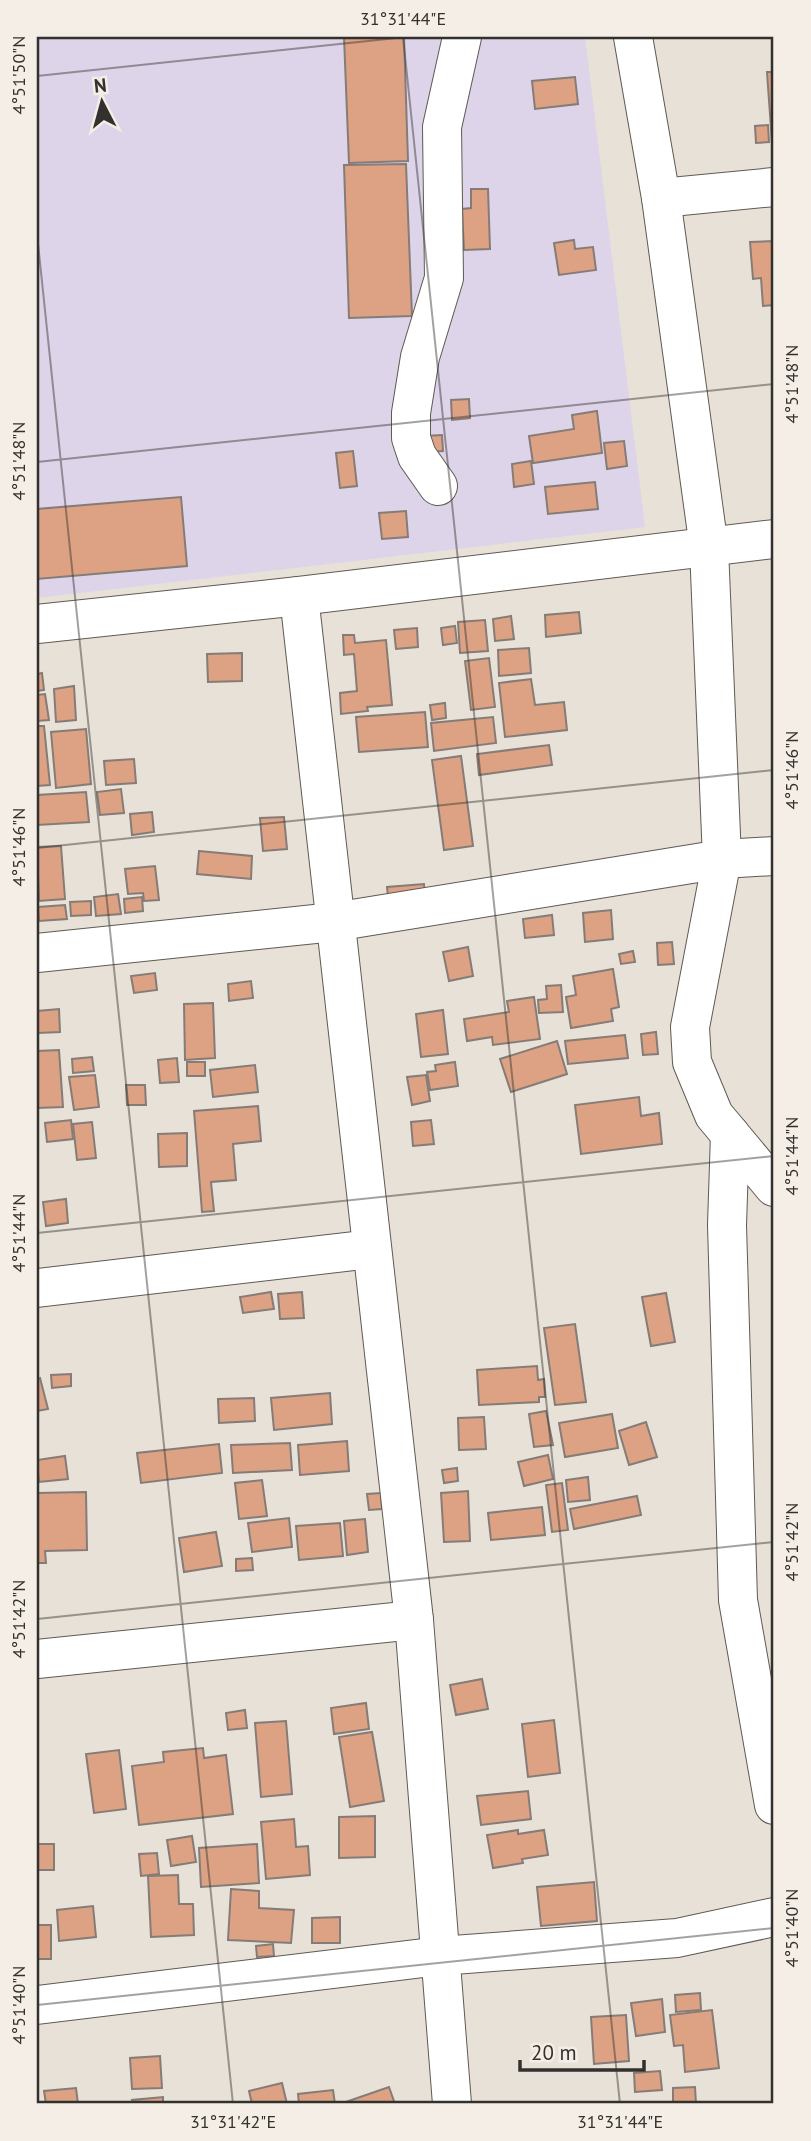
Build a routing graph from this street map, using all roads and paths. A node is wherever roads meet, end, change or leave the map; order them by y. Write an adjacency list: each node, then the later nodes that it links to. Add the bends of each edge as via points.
1 (463, 37): 5 (street, via 442,127 444,278 420,357 411,413 411,439 417,456)
2 (633, 37): 4 (street)
3 (774, 187): 4 (street)
4 (661, 198): 7 (street)
5 (438, 486)
6 (774, 539): 7 (street)
7 (709, 548): 8 (street); 11 (street)
8 (299, 596): 9 (street); 12 (street)
9 (37, 624)
10 (774, 856): 11 (street)
11 (722, 859): 12 (street); 14 (street, via 690,1027 691,1062 714,1115)
12 (334, 922): 13 (street); 16 (street)
13 (37, 953)
14 (730, 1134): 15 (street); 20 (street, via 727,1225 738,1600)
15 (774, 1187)
16 (371, 1248): 17 (street); 18 (street)
17 (37, 1288)
18 (414, 1620): 19 (street); 22 (street)
19 (37, 1659)
20 (773, 1794)
21 (774, 1917): 22 (street, via 677,1938)
22 (440, 1956): 23 (street); 24 (street)
23 (37, 2005)
24 (452, 2104)

